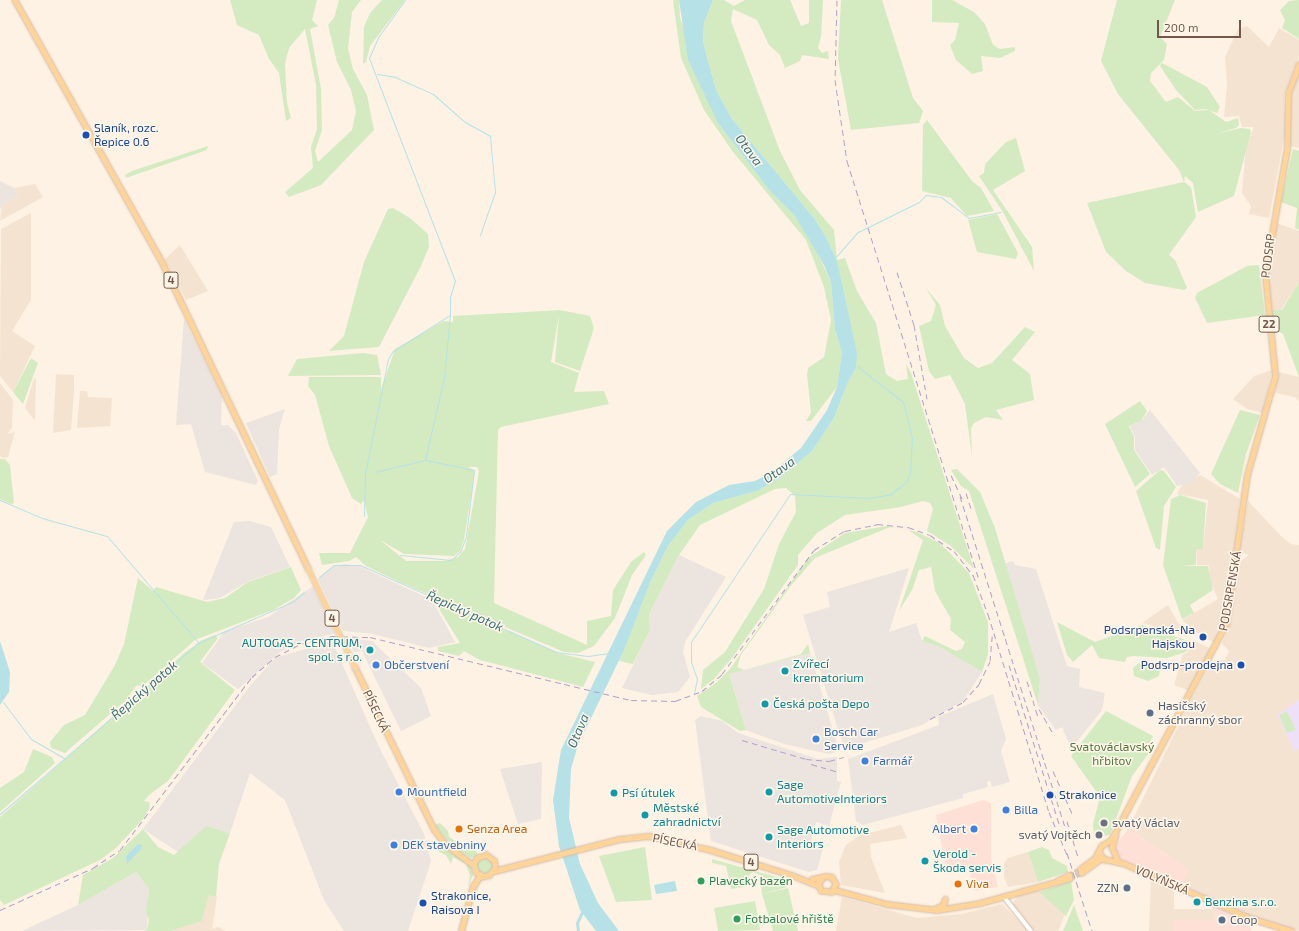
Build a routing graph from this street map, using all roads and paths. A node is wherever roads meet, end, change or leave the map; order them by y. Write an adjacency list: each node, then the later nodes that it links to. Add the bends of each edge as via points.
1 (15, 0): 9 (main road, PÍSECKÁ / 4, bridge, via 163,264 434,830 444,843)
2 (1299, 64): 3 (main road, PODSRP / 22, via 1288,93 1287,148 1265,274 1275,376 1254,448)
3 (1244, 498): 4 (main road, PODSRPENSKÁ / 22, via 1225,630)
4 (1131, 806): 5 (main road, PODSRPENSKÁ / 22); 6 (main road, PODSRPENSKÁ)
5 (1106, 844): 6 (main road); 7 (main road, PODSRPENSKÁ, via 1101,846)
6 (1112, 847): 8 (main road)
7 (1098, 852): 10 (main road); 10 (main road, PODSRPENSKÁ, via 1080,871)
8 (1113, 853): 10 (main road, PODSRPENSKÁ); 12 (main road, VOLYŇSKÁ, via 1114,858)
9 (460, 855): 11 (main road, PÍSECKÁ / 4); 14 (main road, PÍSECKÁ / 4)
10 (1104, 858): 12 (main road, VOLYŇSKÁ)
11 (477, 859): 13 (main road, 4, via 489,856); 14 (main road)
12 (1123, 863): 32 (main road, VOLYŇSKÁ, via 1250,918)
13 (495, 864): 15 (main road, PÍSECKÁ / 4); 16 (main road)
14 (474, 866): 17 (main road)
15 (509, 868): 16 (main road, PÍSECKÁ / 4); 18 (main road, PÍSECKÁ / 4, via 625,838 650,836 704,848)
16 (494, 871): 19 (main road, 4)
17 (476, 872): 19 (main road); 24 (main road)
18 (792, 875): 21 (main road, PÍSECKÁ, via 816,880); 23 (main road, PÍSECKÁ)
19 (483, 876): 24 (main road, via 478,878)
20 (1069, 877): 26 (main road)
21 (822, 878): 22 (main road, via 830,876); 23 (main road)
22 (836, 884): 25 (main road); 28 (main road)
23 (819, 886): 25 (main road, via 824,893)
24 (472, 889): 30 (main road)
25 (835, 890): 28 (main road)
26 (1004, 897): 29 (main road, via 967,906); 31 (main road)
27 (945, 898): 29 (main road, via 939,907)
28 (897, 905): 29 (main road)
29 (926, 910)
30 (461, 931)
31 (1031, 931)
32 (1292, 931)

